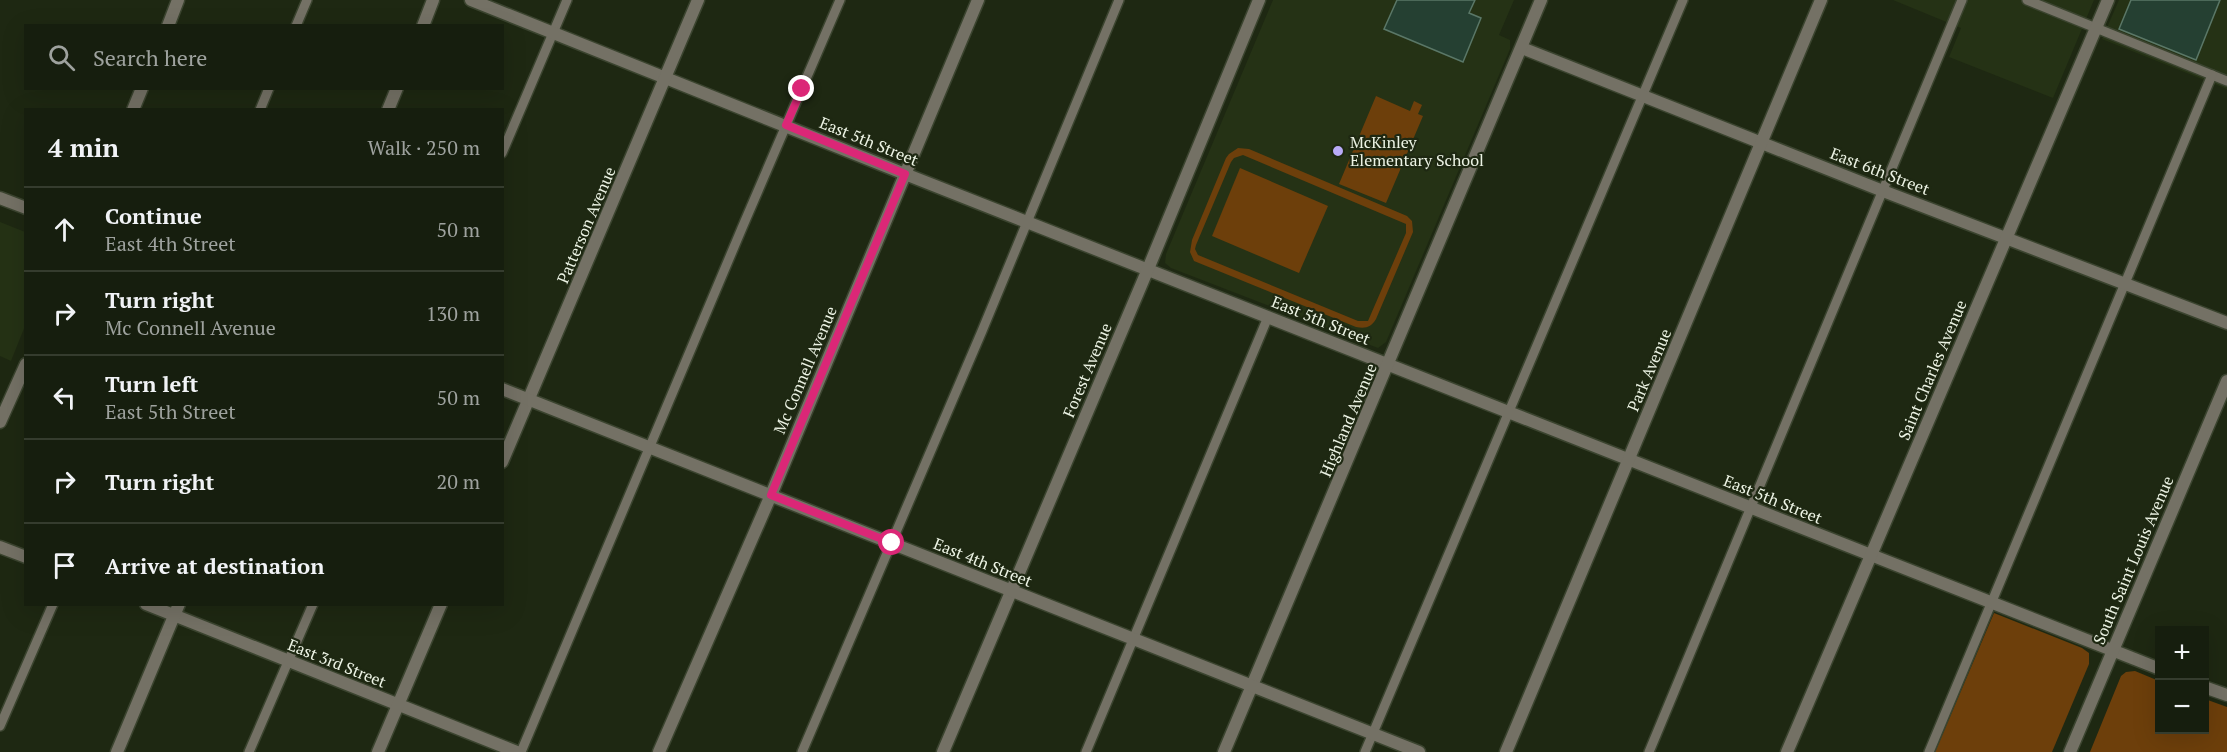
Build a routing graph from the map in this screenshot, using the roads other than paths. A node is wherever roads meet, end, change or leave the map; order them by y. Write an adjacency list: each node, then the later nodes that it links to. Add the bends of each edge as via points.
1 (178, 0): 17 (street)
2 (307, 0): 18 (lane)
3 (433, 0): 19 (street)
4 (471, 0): 21 (street, East 5th Street)
5 (567, 0): 21 (lane)
6 (698, 0): 24 (street, Patterson Avenue)
7 (840, 0): 33 (lane)
8 (978, 0): 36 (street, Mc Connell Avenue)
9 (1119, 0): 40 (lane)
10 (1259, 0): 42 (street, Forest Avenue)
11 (1542, 0): 22 (street, Highland Avenue)
12 (1683, 0): 29 (lane)
13 (1821, 0): 34 (street, Park Avenue)
14 (1962, 0): 37 (lane)
15 (2027, 0): 20 (lane)
16 (2108, 0): 20 (street, Saint Charles Avenue)
17 (169, 24)
18 (297, 24)
19 (424, 24)
20 (2096, 28): 23 (lane); 41 (street, Saint Charles Avenue)
21 (553, 32): 24 (street, East 5th Street); 35 (lane)
22 (1522, 48): 29 (street, East 6th Street); 46 (street, Highland Avenue)
23 (2212, 75): 25 (lane); 43 (lane)
24 (666, 77): 33 (street, East 5th Street); 50 (street, Patterson Avenue)
25 (2227, 81)
26 (141, 90): 30 (street)
27 (268, 90): 31 (lane)
28 (396, 90): 32 (street)
29 (1642, 95): 34 (street, East 6th Street); 51 (lane)
30 (134, 108)
31 (261, 108)
32 (389, 108)
33 (786, 125): 36 (street, East 5th Street); 53 (lane)
34 (1763, 143): 37 (street, East 6th Street); 55 (street, Park Avenue)
35 (504, 148)
36 (905, 174): 40 (street, East 5th Street); 56 (street, Mc Connell Avenue)
37 (1883, 190): 41 (street, East 6th Street); 57 (lane)
38 (0, 198): 39 (street)
39 (24, 207)
40 (1028, 222): 42 (street, East 5th Street); 58 (lane)
41 (2006, 238): 43 (street, East 6th Street); 61 (street, Saint Charles Avenue)
42 (1148, 269): 44 (street, East 5th Street); 62 (street, Forest Avenue)
43 (2125, 284): 45 (street, East 6th Street); 63 (lane)
44 (1268, 317): 46 (street, East 5th Street); 69 (lane)
45 (2227, 323)
46 (1389, 365): 51 (street, East 5th Street); 73 (street, Highland Avenue)
47 (24, 368): 52 (street)
48 (2227, 381): 70 (street, South Saint Louis Avenue)
49 (504, 390): 50 (street, East 4th Street)
50 (530, 399): 53 (street, East 4th Street); 54 (street, Patterson Avenue)
51 (1508, 412): 55 (street, East 5th Street); 78 (lane)
52 (0, 422)
53 (650, 447): 56 (street, East 4th Street); 82 (lane)
54 (504, 458)
55 (1629, 459): 57 (street, East 5th Street); 90 (street, Park Avenue)
56 (771, 495): 58 (street, East 4th Street); 83 (street, Mc Connell Avenue)
57 (1751, 508): 61 (street, East 5th Street); 91 (lane)
58 (892, 543): 62 (street, East 4th Street); 84 (lane)
59 (0, 547): 60 (street)
60 (24, 556)
61 (1870, 556): 63 (street, East 5th Street); 92 (street, Saint Charles Avenue)
62 (1012, 591): 69 (street, East 4th Street); 85 (street, Forest Avenue)
63 (1992, 603): 70 (street, East 5th Street); 93 (lane)
64 (51, 606): 77 (lane)
65 (156, 606): 68 (street, East 3rd Street)
66 (312, 606): 71 (lane)
67 (440, 606): 76 (street)
68 (177, 610): 71 (street, East 3rd Street); 79 (street)
69 (1132, 638): 73 (street, East 4th Street); 86 (lane)
70 (2113, 651): 72 (street, East 5th Street); 94 (street, South Saint Louis Avenue)
71 (288, 661): 76 (street, East 3rd Street); 80 (lane)
72 (2155, 667)
73 (1252, 686): 78 (street, East 4th Street); 87 (street, Highland Avenue)
74 (2209, 688): 75 (street)
75 (2227, 695)
76 (398, 705): 81 (street); 82 (street, East 3rd Street)
77 (0, 726)
78 (1373, 734): 88 (lane); 89 (street, East 4th Street)
79 (117, 752)
80 (249, 752)
81 (378, 752)
82 (519, 752)
83 (659, 752)
84 (802, 752)
85 (943, 752)
86 (1086, 752)
87 (1224, 752)
88 (1365, 752)
89 (1419, 752)
90 (1506, 752)
91 (1649, 752)
92 (1787, 752)
93 (1929, 752)
94 (2070, 752)

